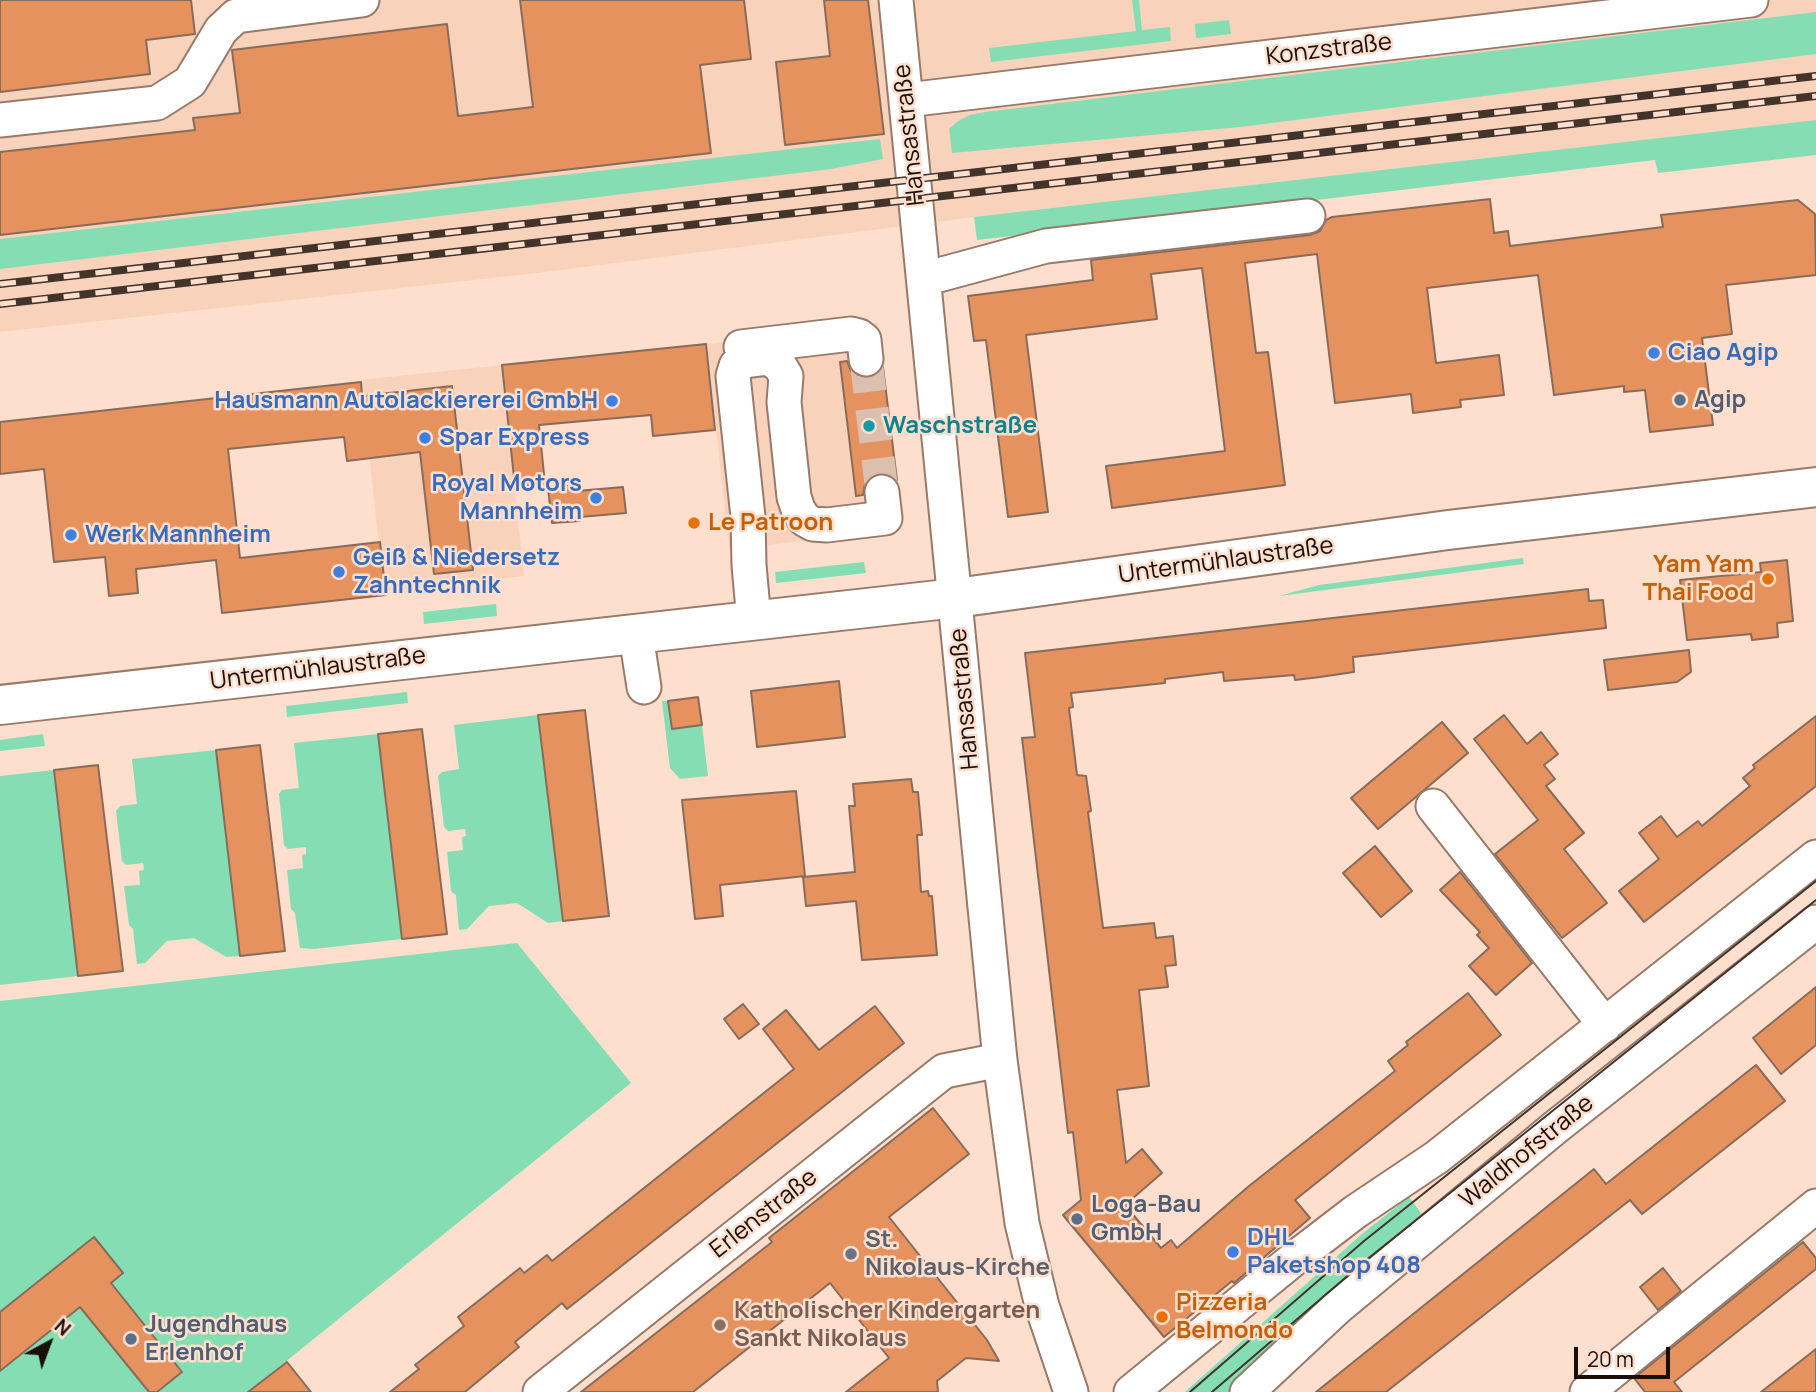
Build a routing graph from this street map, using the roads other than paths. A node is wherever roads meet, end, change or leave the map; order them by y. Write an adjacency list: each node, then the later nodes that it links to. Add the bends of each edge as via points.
1 (362, 0): 4 (street)
2 (896, 0): 5 (street, Hansastraße)
3 (1751, 0): 5 (street, Konzstraße)
4 (218, 15): 6 (street, via 190,82 157,103)
5 (907, 100): 8 (street, Hansastraße)
6 (0, 120)
7 (1308, 216): 8 (street, via 1046,246)
8 (924, 279): 12 (street, Hansastraße)
9 (866, 359): 13 (street, via 864,340 851,334 735,348 723,356 718,369)
10 (1816, 487): 12 (main road, Untermühlaustraße, via 1448,530)
11 (882, 492): 13 (street, via 885,519 827,525 804,519 794,497 784,402 786,376 769,358 736,366 733,376 748,517)
12 (956, 598): 13 (main road, Untermühlaustraße); 21 (street, Hansastraße)
13 (748, 622): 14 (main road, Untermühlaustraße)
14 (636, 635): 15 (street); 16 (main road, Untermühlaustraße)
15 (644, 687)
16 (0, 705)
17 (1433, 806): 20 (street)
18 (1816, 857): 20 (street, Waldhofstraße)
19 (1816, 922): 26 (street, Waldhofstraße, via 1536,1143 1338,1307)
20 (1605, 1025): 25 (street, Waldhofstraße, via 1437,1157 1295,1258)
21 (1000, 1060): 23 (street, Erlenstraße, via 944,1071); 24 (street, Hansastraße, via 1022,1223 1042,1306)
22 (1816, 1206): 27 (street)
23 (540, 1392)
24 (1071, 1392)
25 (1131, 1392)
26 (1247, 1392)
27 (1587, 1392)

